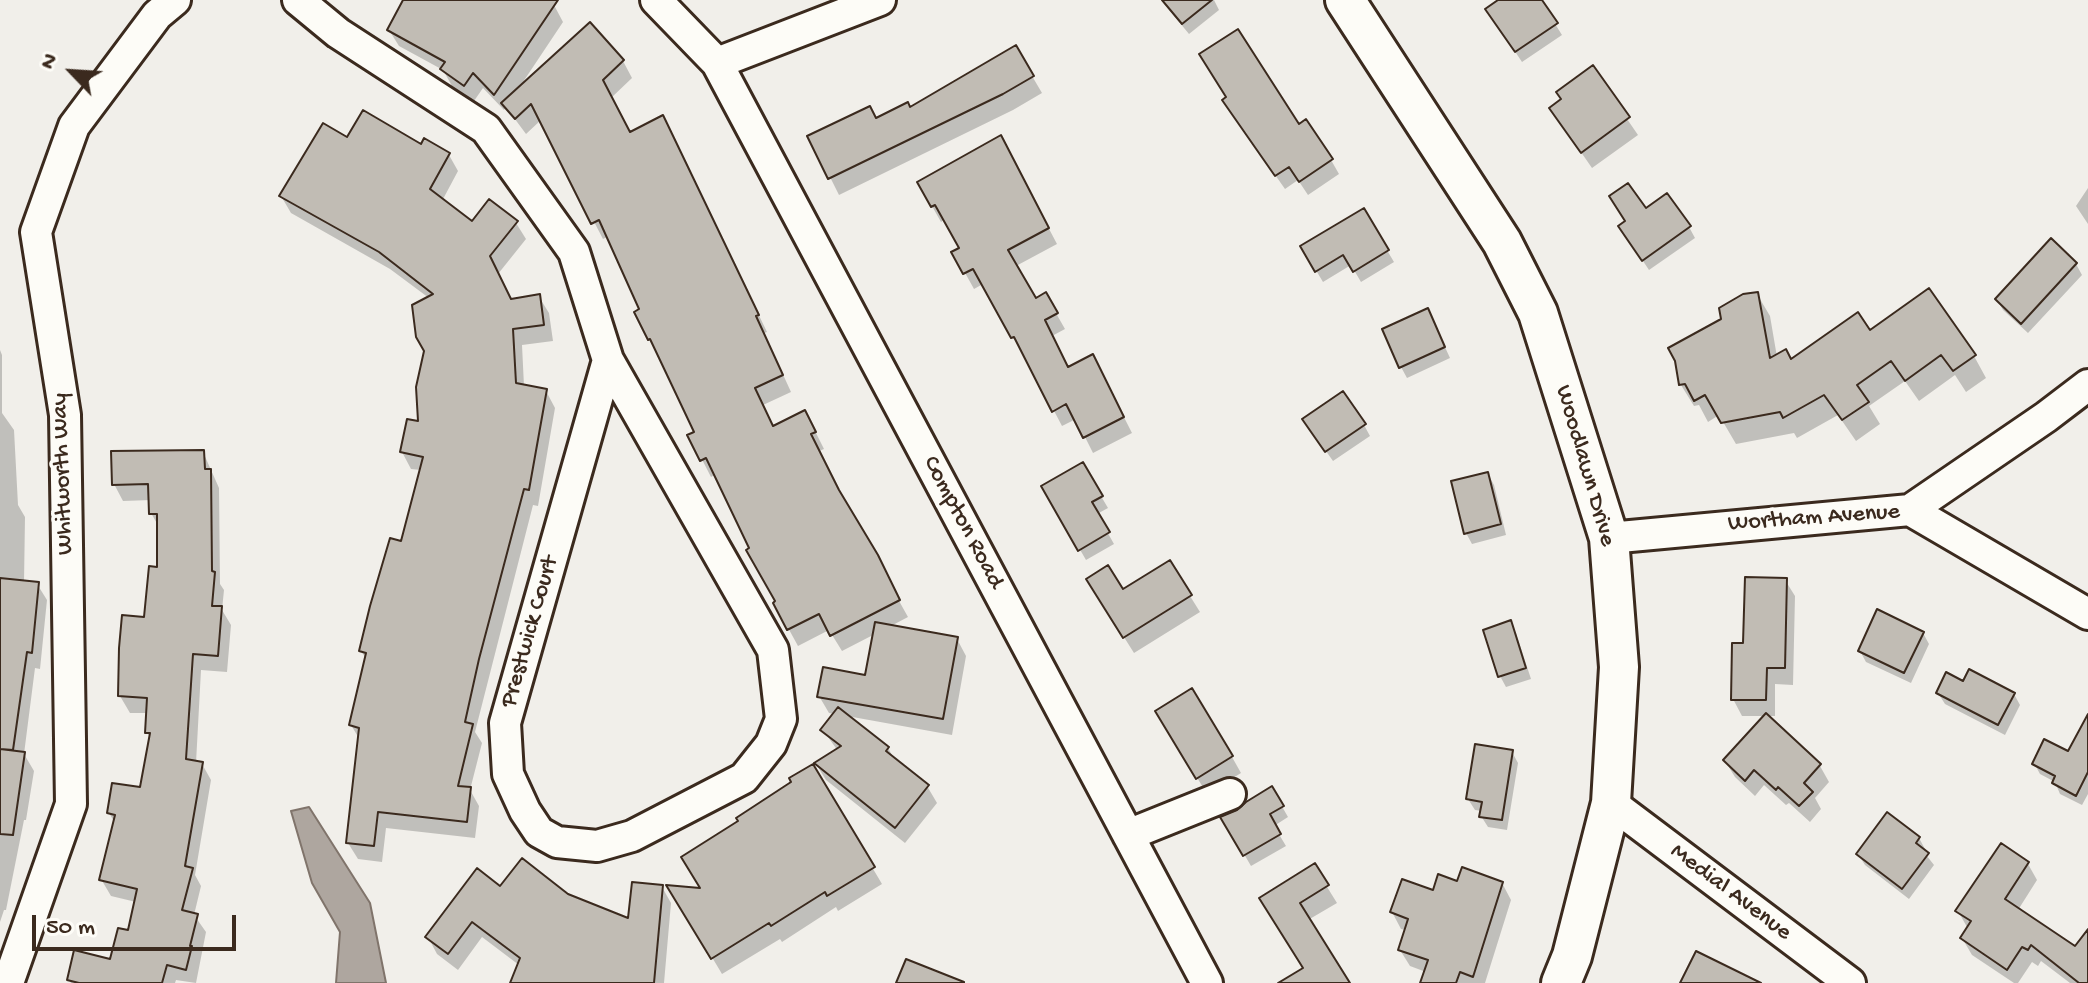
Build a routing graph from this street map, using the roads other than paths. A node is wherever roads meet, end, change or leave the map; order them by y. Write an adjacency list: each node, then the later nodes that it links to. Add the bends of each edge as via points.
1 (175, 0): 15 (street, Whitworth Way, via 157,15 74,126 36,232 65,415 71,804)
2 (298, 0): 7 (street, Prestwick Court, via 338,33 486,129 574,252)
3 (656, 0): 6 (street, Compton Road)
4 (880, 0): 6 (street)
5 (1345, 0): 10 (main road, Woodlawn Drive, via 1502,242 1538,313)
6 (717, 63): 14 (street, Compton Road)
7 (608, 360): 7 (street, Prestwick Court, via 505,723 508,774 539,832 557,842 597,846 632,836 744,778 771,744 781,719 773,650)
8 (2088, 385): 9 (street)
9 (1910, 510): 10 (street, Wortham Avenue); 11 (street, Wortham Avenue)
10 (1609, 538): 13 (main road, Woodlawn Drive, via 1619,667)
11 (2088, 614)
12 (1230, 794): 14 (street)
13 (1611, 803): 17 (main road, Woodlawn Drive); 18 (street, Medial Avenue)
14 (1128, 835): 16 (street, Compton Road)
15 (8, 983)
16 (1207, 983)
17 (1561, 983)
18 (1850, 983)

